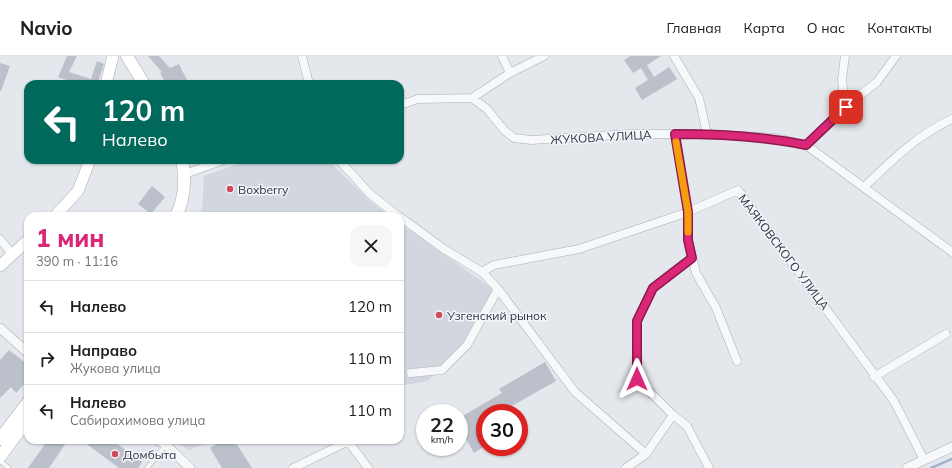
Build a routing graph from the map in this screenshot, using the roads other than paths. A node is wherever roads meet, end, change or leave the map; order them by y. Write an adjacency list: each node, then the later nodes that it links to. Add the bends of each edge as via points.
1 (113, 56): 10 (main road)
2 (127, 56): 11 (main road)
3 (302, 56): 12 (street)
4 (502, 56): 9 (street)
5 (544, 56): 9 (street)
6 (674, 56): 18 (street, via 699,98)
7 (845, 56): 15 (street, via 842,80)
8 (896, 56): 15 (street, via 877,82)
9 (510, 73): 13 (street)
10 (107, 80)
11 (142, 80)
12 (308, 80)
13 (472, 98): 14 (street, via 418,99); 17 (street, ЖУКОВА УЛИЦА, via 487,109 514,138 531,140)
14 (404, 104)
15 (846, 107): 19 (street)
16 (952, 119): 25 (street, via 940,124 904,149)
17 (675, 134): 18 (street, ЖУКОВА УЛИЦА); 29 (street)
18 (707, 134): 19 (street, ЖУКОВА УЛИЦА, via 775,138)
19 (806, 145): 25 (street, ЖУКОВА УЛИЦА)
20 (88, 164): 26 (main road, via 78,190)
21 (183, 164): 24 (main road)
22 (213, 164): 24 (street)
23 (343, 164): 28 (street, via 370,194)
24 (185, 174): 27 (main road, via 182,201)
25 (864, 187): 33 (street, ЖУКОВА УЛИЦА)
26 (59, 212)
27 (178, 212)
28 (393, 212)
29 (688, 212): 35 (street, via 688,240); 37 (street, МАЯКОВСКОГО УЛИЦА, via 579,249 494,265); 44 (street, МАЯКОВСКОГО УЛИЦА, via 738,190)
30 (404, 221): 37 (street)
31 (0, 239): 34 (street)
32 (24, 244): 34 (main road)
33 (952, 252)
34 (12, 254): 36 (main road)
35 (692, 258): 42 (street, via 696,272 718,313); 46 (street, via 653,288 637,321 637,379)
36 (0, 266)
37 (482, 272): 38 (street)
38 (498, 289): 43 (street, via 467,345 442,370); 54 (street, via 575,392)
39 (0, 328): 41 (street)
40 (946, 334): 44 (street)
41 (24, 349)
42 (736, 361)
43 (411, 373)
44 (874, 377): 56 (street, МАЯКОВСКОГО УЛИЦА, via 894,401)
45 (24, 407): 48 (main road)
46 (673, 415): 54 (street); 64 (street, via 687,426)
47 (24, 424): 55 (main road)
48 (0, 439)
49 (161, 444): 59 (lane)
50 (163, 444): 60 (street)
51 (343, 444): 61 (street)
52 (351, 444): 62 (street)
53 (952, 447): 56 (street)
54 (646, 454): 63 (street)
55 (0, 457)
56 (924, 460): 65 (street)
57 (0, 461): 58 (lane)
58 (9, 468)
59 (147, 468)
60 (190, 468)
61 (293, 468)
62 (368, 468)
63 (626, 468)
64 (709, 468)
65 (907, 468)

